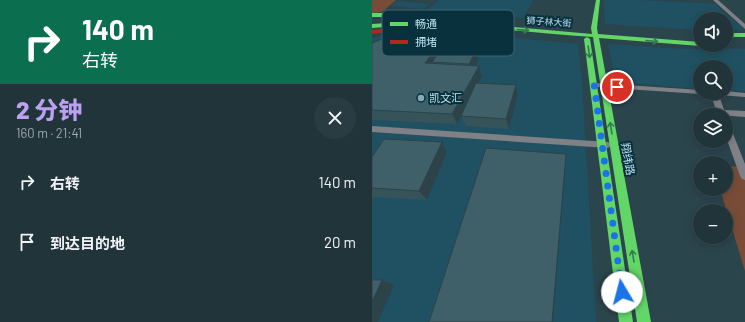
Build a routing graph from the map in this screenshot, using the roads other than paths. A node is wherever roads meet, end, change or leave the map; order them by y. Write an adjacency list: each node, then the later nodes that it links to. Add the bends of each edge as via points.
1 (593, 0): 13 (main road, 翔纬路)
2 (598, 0): 13 (main road, 翔纬路)
3 (715, 0): 9 (street)
4 (372, 16): 5 (main road, 狮子林大街)
5 (382, 16)
6 (514, 22): 13 (main road, 狮子林大街)
7 (382, 25): 8 (main road, 狮子林大街)
8 (372, 26)
9 (745, 27)
10 (514, 28): 13 (main road, 狮子林大街, one-way to 13)
11 (382, 31): 12 (main road)
12 (372, 32)
13 (591, 32): 14 (main road, 狮子林大街); 17 (main road, 狮子林大街, one-way to 17); 18 (main road, 翔纬路, one-way to 18); 19 (main road, 翔纬路)
14 (693, 35)
15 (733, 35): 16 (main road)
16 (745, 35)
17 (693, 43)
18 (594, 84): 19 (street); 27 (main road, 翔纬路)
19 (604, 85): 20 (street); 28 (main road, 翔纬路, one-way to 19)
20 (693, 91)
21 (733, 94): 22 (street)
22 (745, 95)
23 (733, 114): 24 (street)
24 (745, 114)
25 (372, 129): 27 (street)
26 (733, 142): 29 (street)
27 (602, 145): 28 (street); 31 (main road, 翔纬路)
28 (614, 146): 32 (main road, 翔纬路, one-way to 28)
29 (743, 164): 30 (street)
30 (745, 176)
31 (626, 322)
32 (644, 322)

